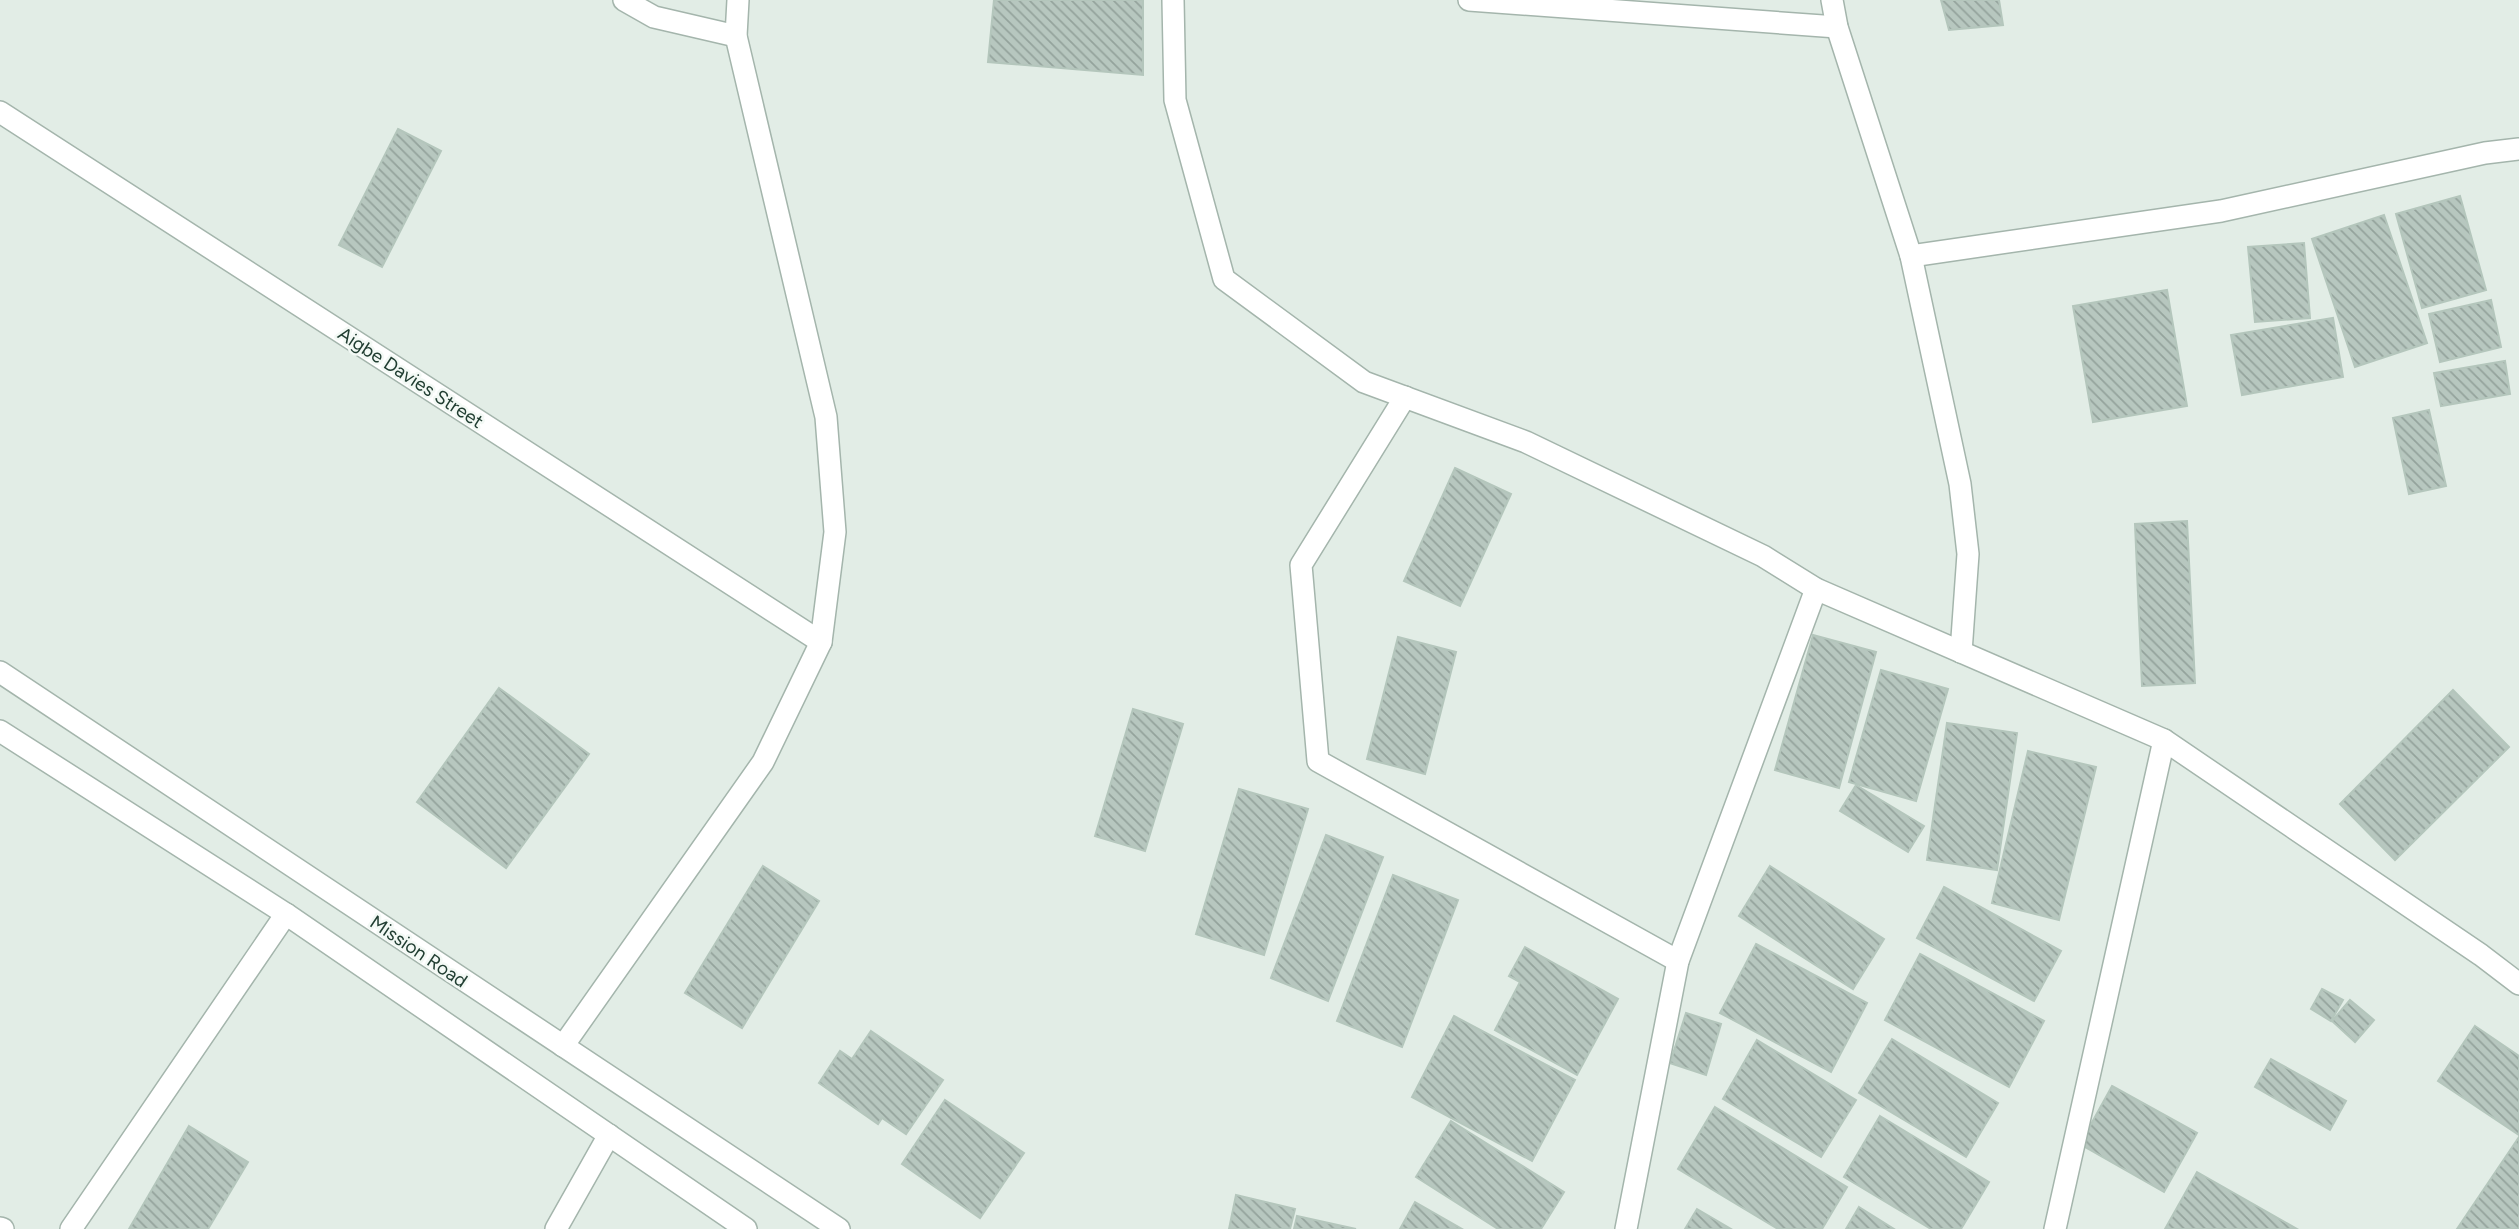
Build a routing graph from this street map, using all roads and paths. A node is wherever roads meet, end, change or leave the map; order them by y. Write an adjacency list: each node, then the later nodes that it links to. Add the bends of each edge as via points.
1 (624, 0): 7 (street, via 654,17)
2 (738, 0): 7 (street)
3 (1173, 0): 11 (street, via 1175,100 1224,279 1364,382)
4 (1469, 0): 6 (street)
5 (1832, 0): 6 (street)
6 (1837, 27): 10 (street)
7 (736, 36): 13 (street, via 826,417 835,532)
8 (0, 112): 13 (street, Aigbe Davies Street)
9 (2519, 149): 10 (street, via 2221,211)
10 (1911, 256): 14 (street, via 1960,484 1968,554)
11 (1405, 397): 12 (street, via 1526,442 1763,556); 19 (street, via 1301,565 1318,761)
12 (1816, 589): 14 (street); 19 (street)
13 (821, 642): 21 (street, via 763,762)
14 (1961, 652): 17 (street)
15 (0, 672): 21 (street, Mission Road)
16 (0, 731): 18 (street)
17 (2164, 740): 20 (street); 28 (street)
18 (286, 915): 22 (street); 23 (street)
19 (1678, 961): 27 (street)
20 (2519, 984)
21 (563, 1046): 26 (street, Mission Road)
22 (609, 1135): 24 (street); 25 (street)
23 (71, 1229)
24 (556, 1229)
25 (746, 1229)
26 (839, 1229)
27 (1626, 1229)
28 (2055, 1229)

